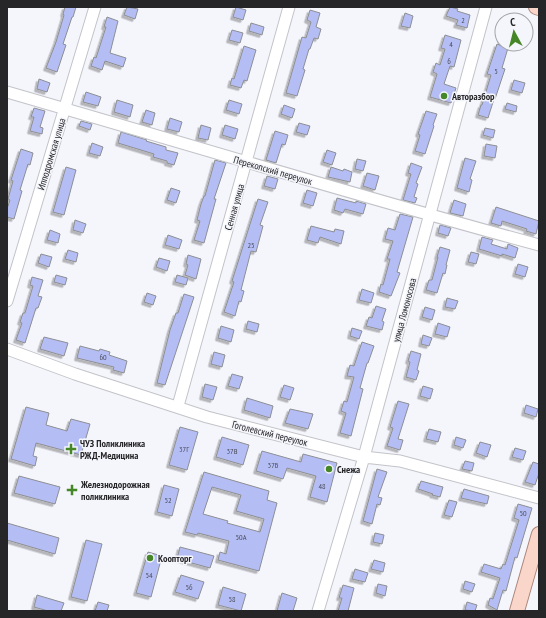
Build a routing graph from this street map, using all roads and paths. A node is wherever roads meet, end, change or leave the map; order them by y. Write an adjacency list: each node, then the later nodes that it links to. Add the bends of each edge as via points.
1 (95, 7): 7 (street, Ипподромская улица)
2 (289, 7): 8 (street, Сенная улица)
3 (486, 7): 9 (street, улица Ломоносова)
4 (536, 7): 5 (main road)
5 (539, 8)
6 (7, 92): 7 (street, Перекопский переулок)
7 (64, 109): 8 (street, Перекопский переулок); 11 (street, Ипподромская улица)
8 (246, 163): 9 (street, Перекопский переулок); 13 (street, Сенная улица)
9 (429, 216): 10 (street, Перекопский переулок); 14 (street, улица Ломоносова)
10 (539, 245)
11 (7, 301)
12 (7, 349): 13 (street, Гоголевский переулок, via 75,374)
13 (178, 406): 14 (street, Гоголевский переулок, via 207,417)
14 (364, 457): 15 (street, Гоголевский переулок, via 400,461); 17 (street, улица Ломоносова)
15 (539, 498)
16 (539, 534): 18 (main road)
17 (318, 611)
18 (517, 611)

